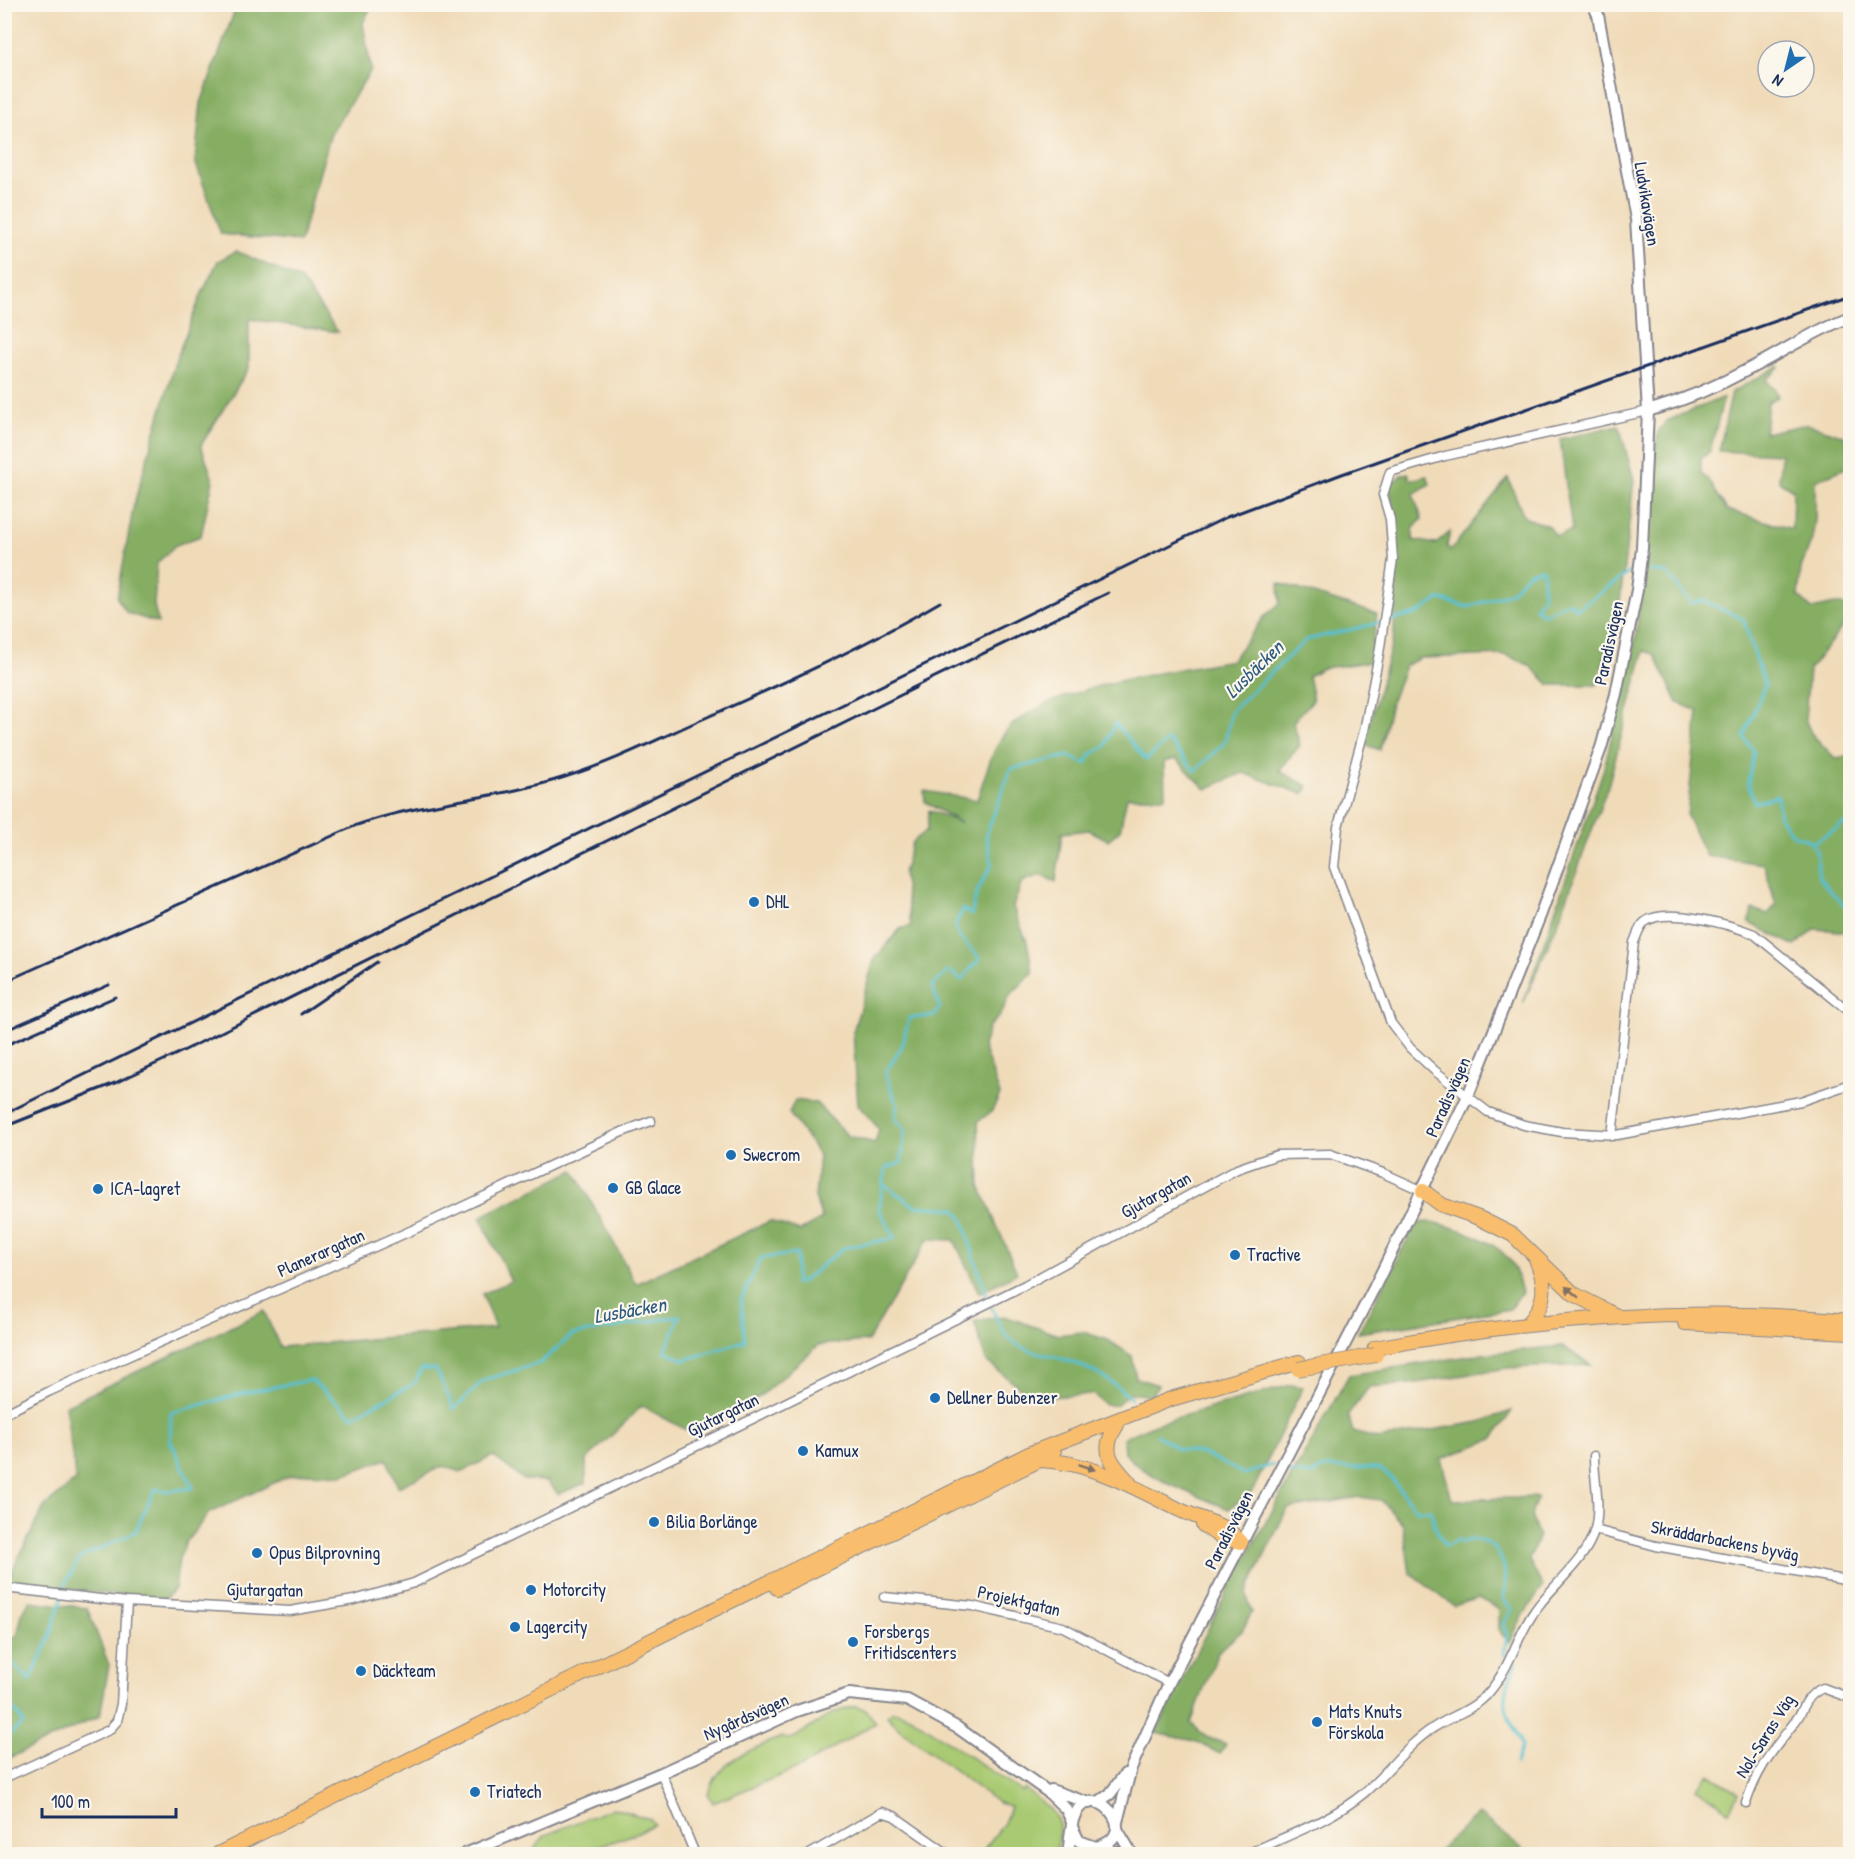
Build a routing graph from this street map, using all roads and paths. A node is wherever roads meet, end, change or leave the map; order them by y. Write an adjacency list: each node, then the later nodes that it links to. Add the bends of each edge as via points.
1 (1593, 4): 3 (street, Ludvikavägen, via 1636,219)
2 (1851, 317): 3 (street, via 1712,388)
3 (1648, 411): 6 (street, Paradisvägen, via 1642,548 1616,694 1540,916); 6 (street, via 1444,456 1390,472 1383,495 1390,519 1393,559 1379,654 1364,731 1338,827 1334,867 1391,1023 1410,1048)
4 (1851, 1012): 8 (street, via 1754,934 1677,916 1650,919 1643,923 1634,942)
5 (1851, 1084): 8 (street, via 1801,1101)
6 (1467, 1098): 8 (street, via 1488,1112 1524,1125); 9 (street, Paradisvägen)
7 (651, 1121): 17 (street, Planerargatan)
8 (1612, 1136)
9 (1423, 1191): 10 (highway, via 1442,1205 1513,1235); 23 (street, Paradisvägen); 27 (street, Gjutargatan, via 1330,1154 1277,1155 1237,1169 1025,1285 414,1583 354,1600 290,1611)
10 (1534, 1254): 11 (highway, one-way to 10, via 1574,1294); 13 (highway, via 1544,1281 1544,1297 1541,1308)
11 (1619, 1317): 12 (highway, via 1732,1314); 13 (highway)
12 (1851, 1321)
13 (1527, 1325): 15 (highway)
14 (1851, 1332): 15 (highway, via 1721,1324 1607,1325)
15 (1375, 1351): 16 (highway)
16 (1299, 1365): 18 (highway); 39 (highway, via 1171,1399 1031,1453)
17 (4, 1414)
18 (1117, 1425): 20 (highway); 21 (highway, via 1107,1443 1108,1453)
19 (1594, 1456): 22 (street, via 1598,1510)
20 (1038, 1460): 21 (highway, one-way to 21, via 1081,1465); 40 (highway)
21 (1133, 1486): 23 (highway, via 1227,1528)
22 (1595, 1530): 24 (street, Skräddarbackens byväg, via 1656,1546); 49 (street, via 1577,1563 1533,1614 1489,1693 1432,1729 1363,1794 1326,1821)
23 (1241, 1542): 28 (street, Paradisvägen)
24 (1851, 1581)
25 (4, 1588): 27 (street, Gjutargatan)
26 (884, 1597): 28 (street, Projektgatan, via 972,1605 1063,1627)
27 (128, 1602): 32 (street, via 117,1721 109,1730)
28 (1168, 1683): 30 (street, Paradisvägen)
29 (1851, 1698): 35 (street, Nol-Saras Väg, via 1823,1688 1811,1693 1796,1721 1774,1745 1754,1779)
30 (1138, 1750): 34 (street, Paradisvägen, via 1118,1785); 37 (street, Paradisvägen, via 1126,1782)
31 (661, 1773): 33 (street, Nygårdsvägen, via 797,1711 849,1694 907,1701 958,1728); 41 (street, Nygårdsvägen); 42 (street)
32 (4, 1778)
33 (1035, 1782): 34 (street, Nygårdsvägen, via 1062,1795); 36 (street, Nygårdsvägen, via 1066,1809)
34 (1093, 1803): 36 (street, via 1078,1810); 37 (street, via 1110,1809)
35 (1746, 1803)
36 (1072, 1825): 38 (street, via 1079,1841); 45 (street)
37 (1117, 1826): 38 (street, via 1109,1842); 48 (street)
38 (1094, 1847): 46 (street); 47 (street)
39 (218, 1854)
40 (237, 1854)
41 (465, 1854)
42 (694, 1854)
43 (810, 1854): 44 (street, via 882,1812 894,1816)
44 (948, 1854)
45 (1068, 1854)
46 (1076, 1854)
47 (1125, 1854)
48 (1132, 1854)
49 (1248, 1854)

